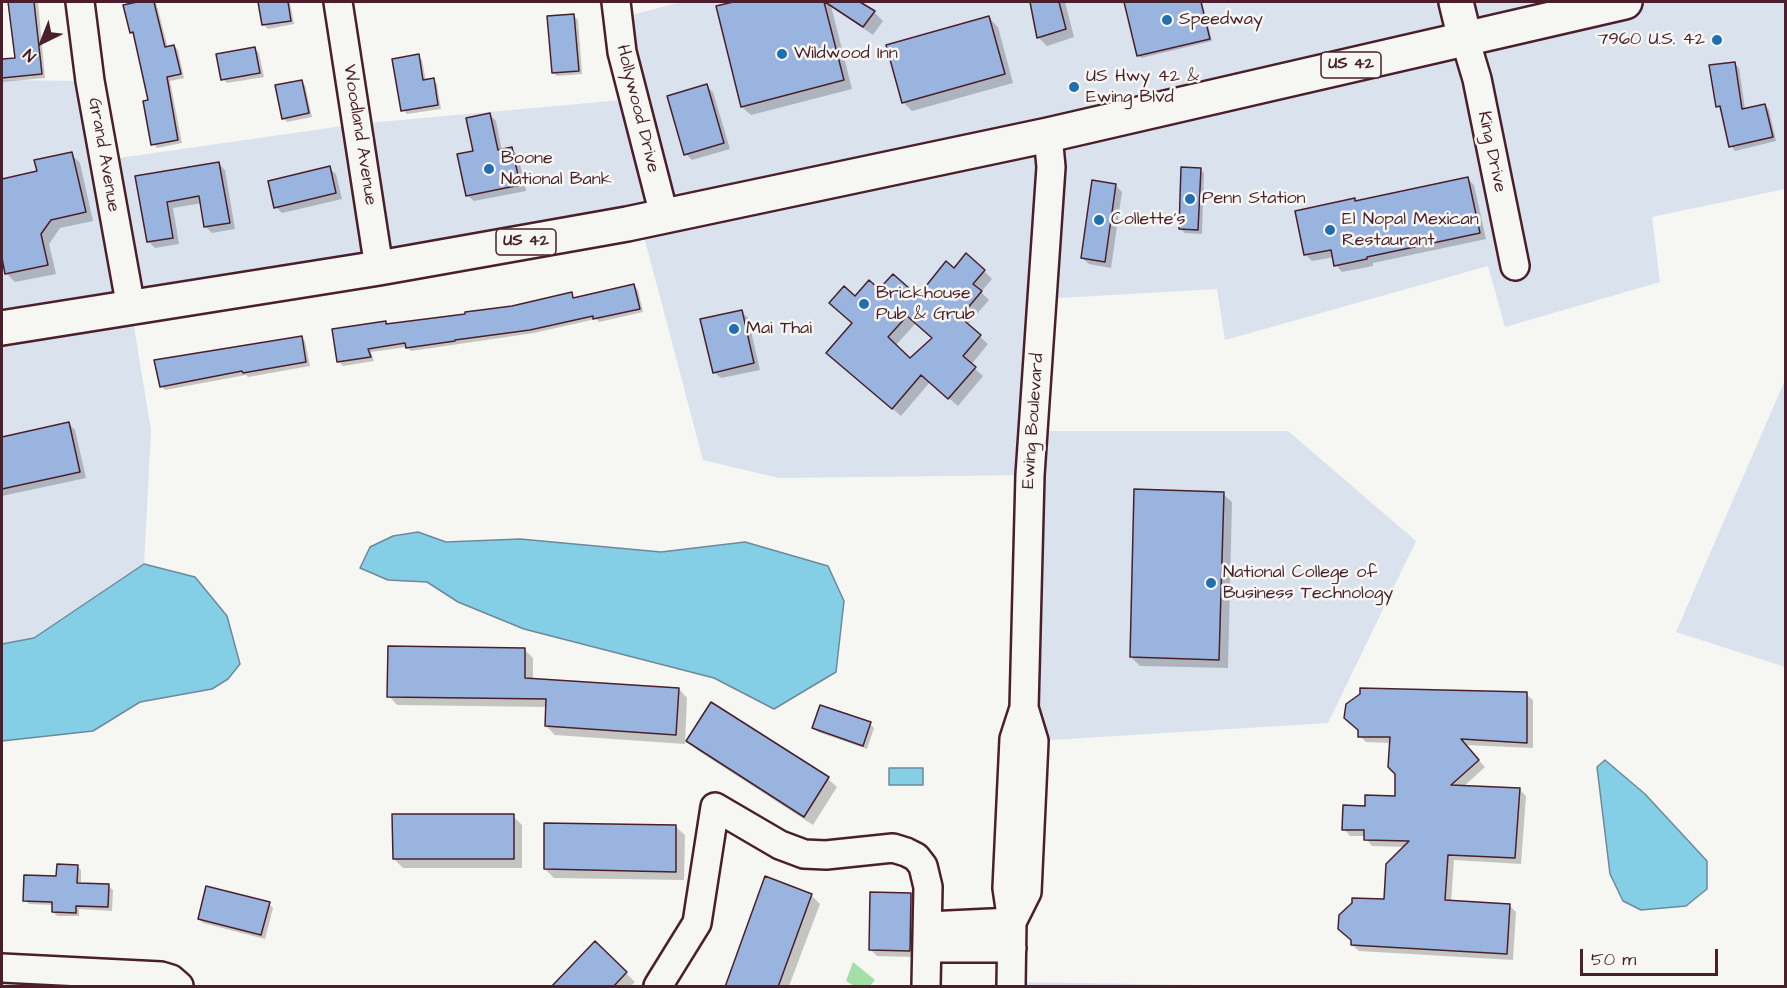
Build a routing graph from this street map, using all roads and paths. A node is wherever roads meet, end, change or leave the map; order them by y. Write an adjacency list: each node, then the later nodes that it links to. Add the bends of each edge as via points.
1 (80, 2): 11 (street, Grand Avenue, via 90,81)
2 (338, 2): 10 (street, Woodland Avenue)
3 (616, 2): 8 (street, Hollywood Drive, via 622,52)
4 (1456, 2): 6 (main road)
5 (1624, 2): 6 (main road, US 42)
6 (1465, 39): 7 (main road, US 42); 9 (street, King Drive, via 1477,78)
7 (1048, 135): 8 (main road, US 42); 13 (street, Ewing Boulevard, via 1050,167 1030,475 1024,708 1034,741 1027,892)
8 (664, 215): 10 (main road, US 42)
9 (1515, 266)
10 (380, 268): 11 (main road, US 42)
11 (131, 308): 12 (main road, US 42)
12 (2, 328)
13 (1012, 935): 14 (street); 19 (street, Ewing Boulevard)
14 (927, 937): 17 (street, via 927,876 916,857 893,848 804,854 780,845 715,807 697,923); 18 (street)
15 (2, 968): 16 (street, via 161,976)
16 (179, 986)
17 (658, 987)
18 (926, 987)
19 (1011, 987)

